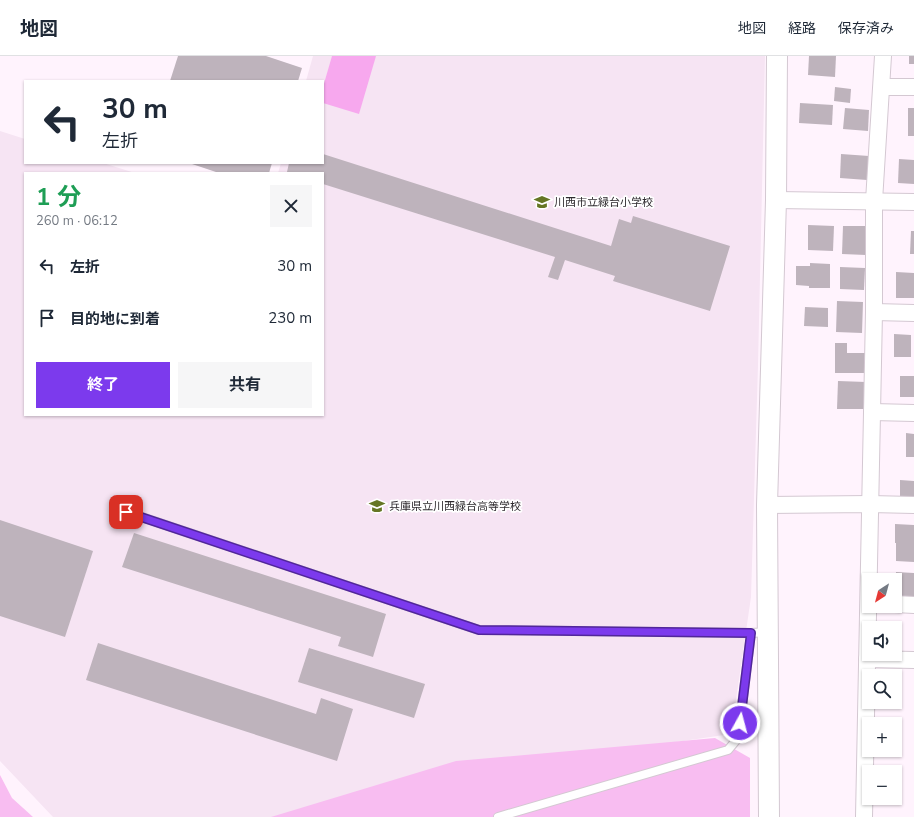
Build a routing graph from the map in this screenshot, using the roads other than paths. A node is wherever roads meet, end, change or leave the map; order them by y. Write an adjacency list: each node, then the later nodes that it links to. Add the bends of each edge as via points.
1 (777, 56): 5 (street)
2 (883, 56): 3 (street)
3 (882, 87): 4 (street); 6 (street)
4 (914, 87)
5 (776, 200): 6 (street); 13 (street)
6 (874, 201): 7 (street); 8 (street)
7 (914, 202)
8 (874, 312): 9 (street); 10 (street)
9 (914, 313)
10 (872, 412): 11 (street); 12 (street)
11 (914, 413)
12 (870, 504): 13 (street); 14 (street); 16 (street)
13 (767, 505): 19 (street)
14 (914, 505)
15 (126, 512): 19 (lane, via 479,630)
16 (869, 573)
17 (902, 604): 18 (street)
18 (914, 605)
19 (759, 632): 23 (lane, via 738,738 728,750); 24 (street)
20 (902, 660): 21 (street)
21 (914, 660)
22 (867, 661): 25 (street)
23 (498, 817)
24 (769, 817)
25 (864, 817)

